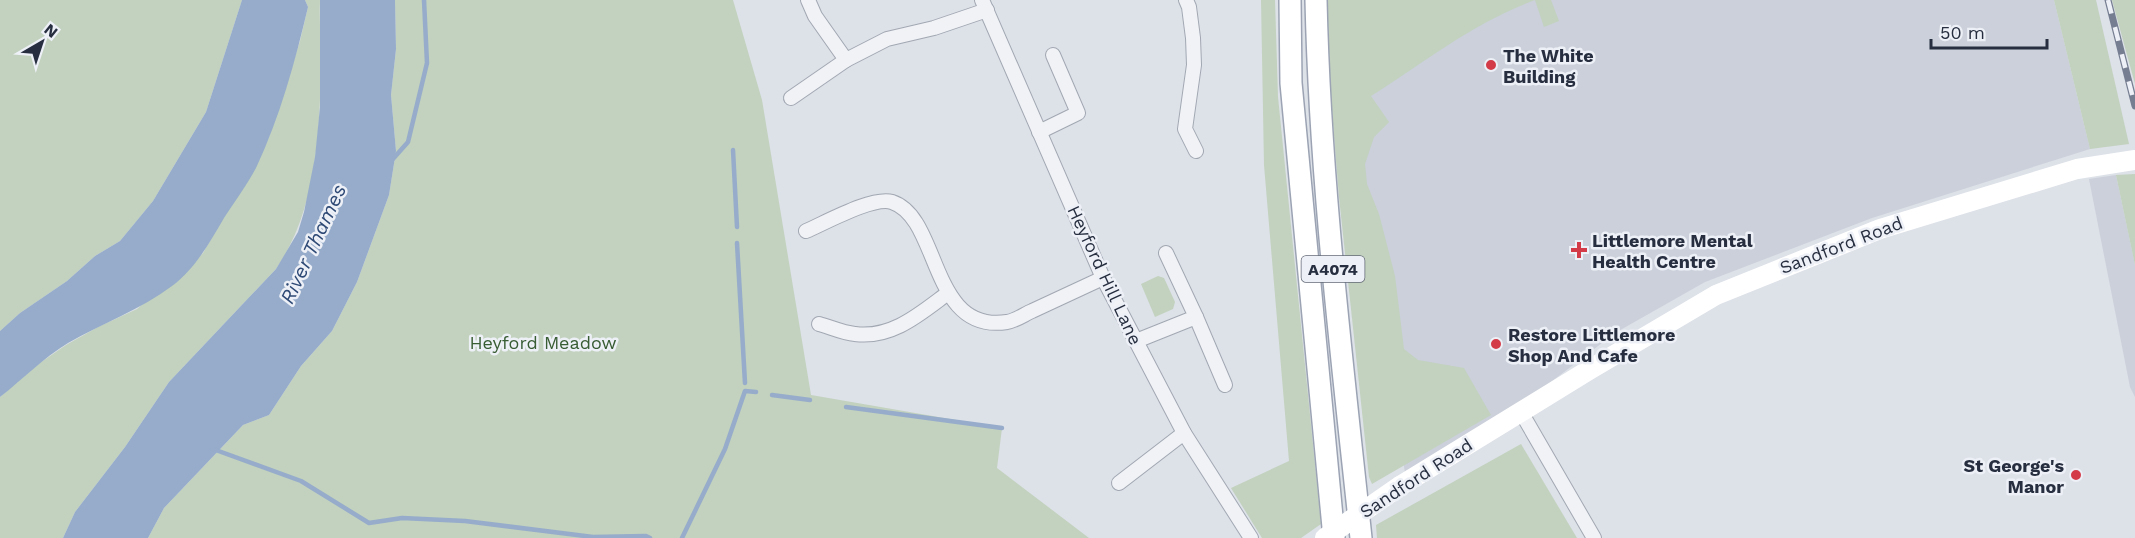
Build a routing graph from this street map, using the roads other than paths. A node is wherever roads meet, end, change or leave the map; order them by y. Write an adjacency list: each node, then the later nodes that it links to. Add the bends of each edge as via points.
1 (808, 0): 7 (street)
2 (1186, 0): 10 (street, via 1194,65 1185,129)
3 (1290, 0): 25 (main road, A4074, via 1291,83)
4 (1316, 0): 26 (main road, A4074, via 1331,249)
5 (984, 5): 7 (street, via 934,28 888,39); 9 (street, Heyford Hill Lane)
6 (1053, 55): 9 (street, via 1078,113)
7 (846, 60): 8 (street)
8 (791, 98)
9 (1039, 132): 14 (street, Heyford Hill Lane)
10 (1196, 151)
11 (2125, 161): 20 (street, Sandford Road, via 2046,177 1880,229 1716,295)
12 (806, 231): 15 (street, via 873,203 892,202 912,214)
13 (1166, 252): 16 (street)
14 (1103, 278): 15 (street, via 1008,322 983,321 967,314); 18 (street, Heyford Hill Lane)
15 (948, 293): 17 (street, via 905,325 879,333 856,334)
16 (1196, 317): 18 (street); 19 (street)
17 (819, 324)
18 (1136, 341): 21 (street, Heyford Hill Lane)
19 (1225, 385)
20 (1521, 412): 24 (street, Sandford Road, bridge, via 1400,486); 27 (street)
21 (1184, 433): 22 (street); 23 (street, Heyford Hill Lane)
22 (1119, 483)
23 (1251, 538)
24 (1326, 538)
25 (1334, 538)
26 (1361, 538)
27 (1594, 538)

